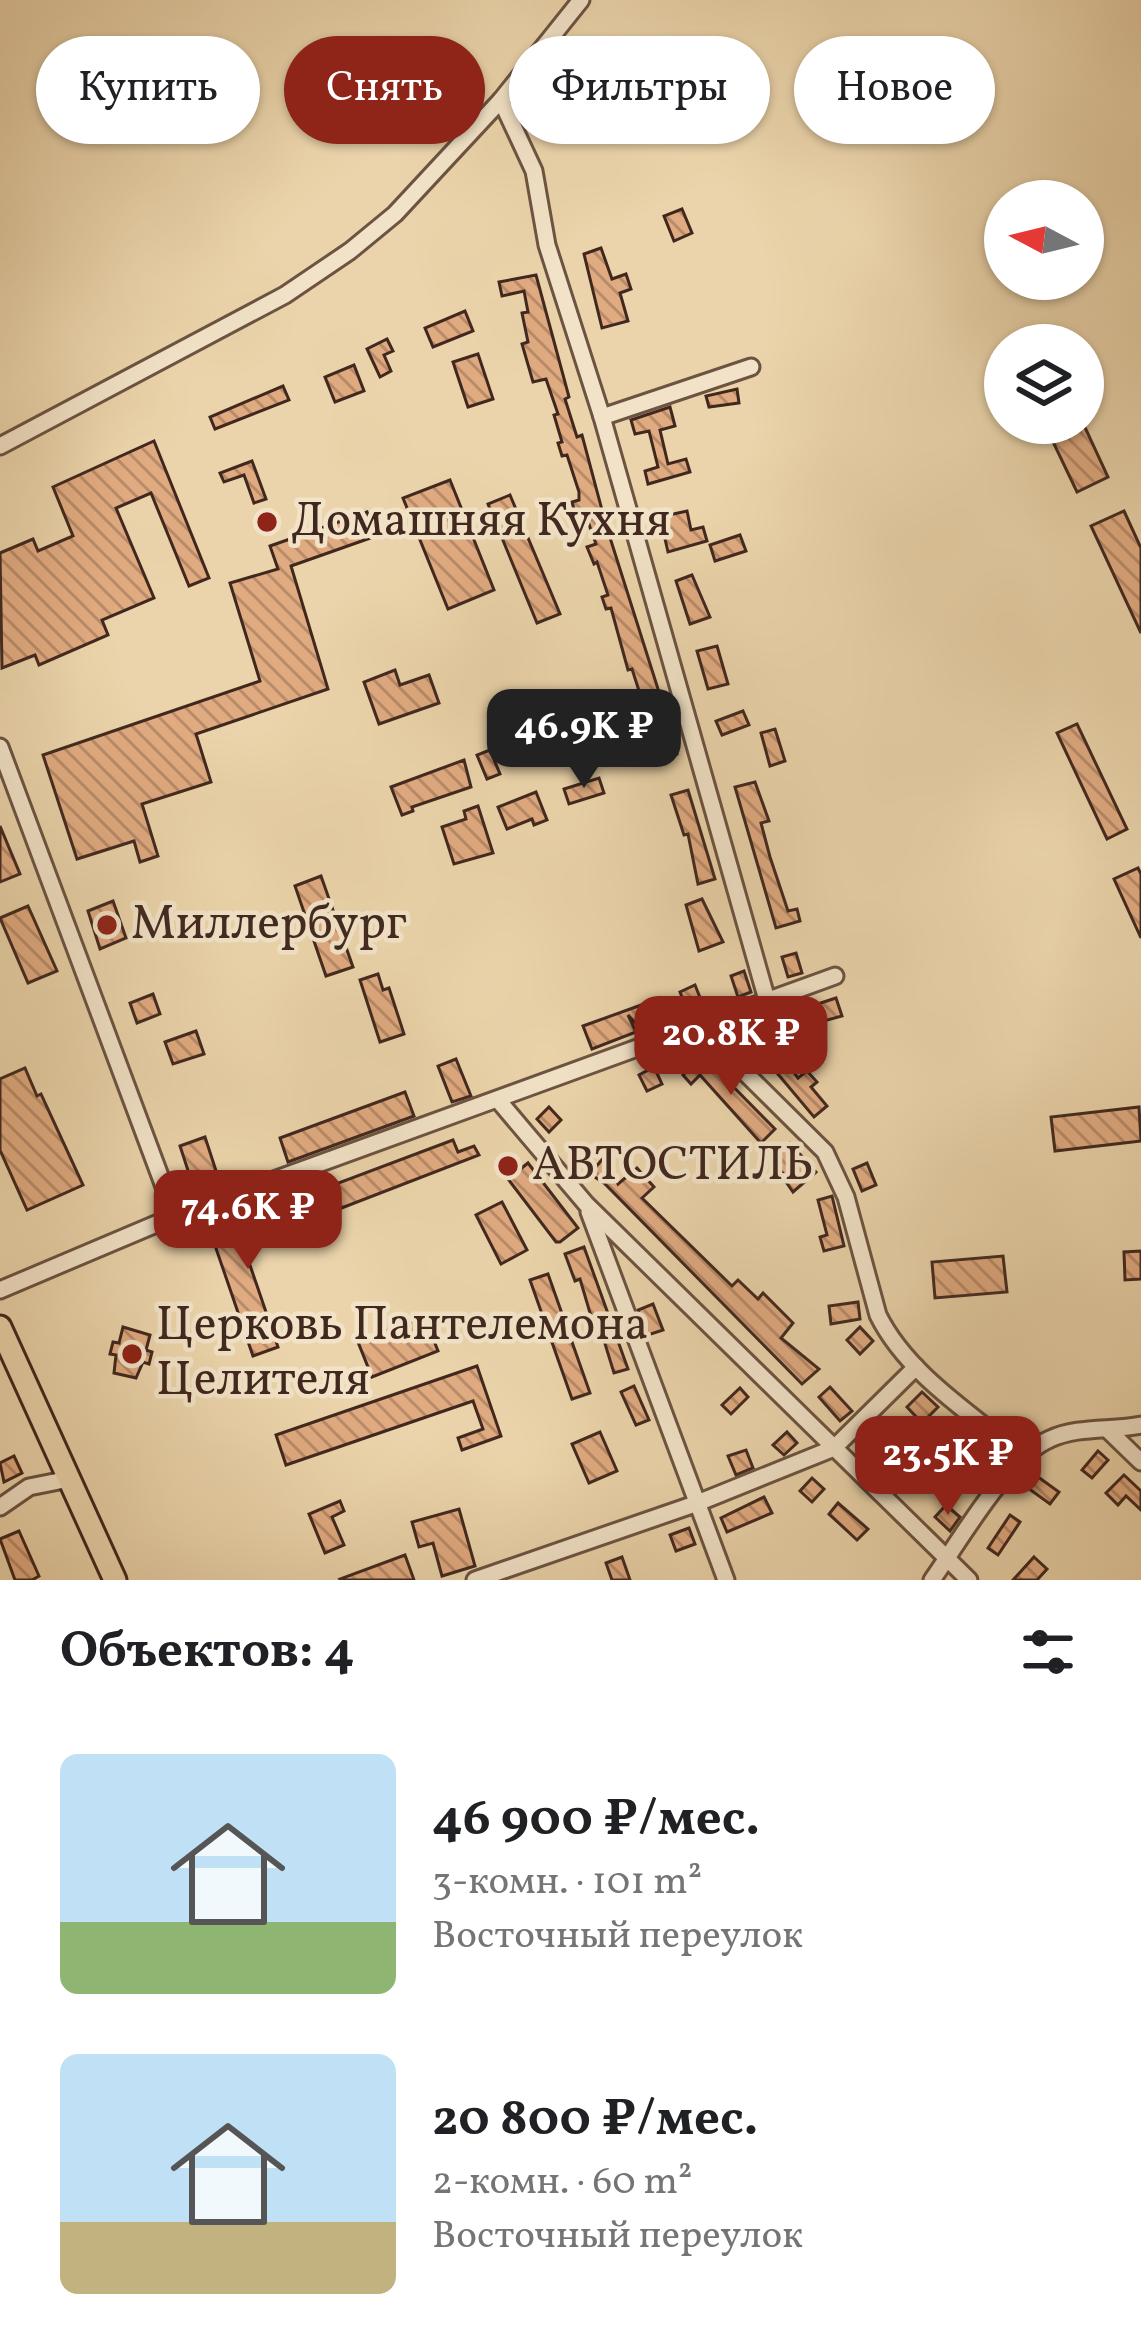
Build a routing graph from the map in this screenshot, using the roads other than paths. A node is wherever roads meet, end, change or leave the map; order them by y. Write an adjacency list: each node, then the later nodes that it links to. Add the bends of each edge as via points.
1 (581, 0): 2 (street)
2 (501, 100): 4 (street, via 533,171 547,245); 5 (street, via 350,251 285,295)
3 (751, 368): 4 (street)
4 (602, 417): 8 (street)
5 (0, 446)
6 (0, 747): 12 (street)
7 (835, 976): 8 (street)
8 (767, 1000): 9 (street)
9 (698, 1026): 10 (street); 15 (street, via 825,1152 846,1197 878,1316)
10 (498, 1100): 11 (street); 12 (street)
11 (586, 1204): 18 (street); 22 (street)
12 (175, 1216): 13 (street)
13 (0, 1290)
14 (0, 1327): 21 (main road)
15 (916, 1367): 18 (street); 19 (street)
16 (1141, 1425): 17 (street)
17 (1109, 1431): 19 (street, via 1050,1438); 20 (street)
18 (835, 1448): 22 (street); 24 (street)
19 (1022, 1455): 24 (street)
20 (1141, 1462)
21 (69, 1479): 23 (street, via 28,1487); 25 (main road)
22 (695, 1504): 26 (street); 27 (street)
23 (0, 1507)
24 (947, 1559): 28 (street); 29 (street)
25 (115, 1580)
26 (475, 1580)
27 (726, 1580)
28 (932, 1580)
29 (969, 1580)

